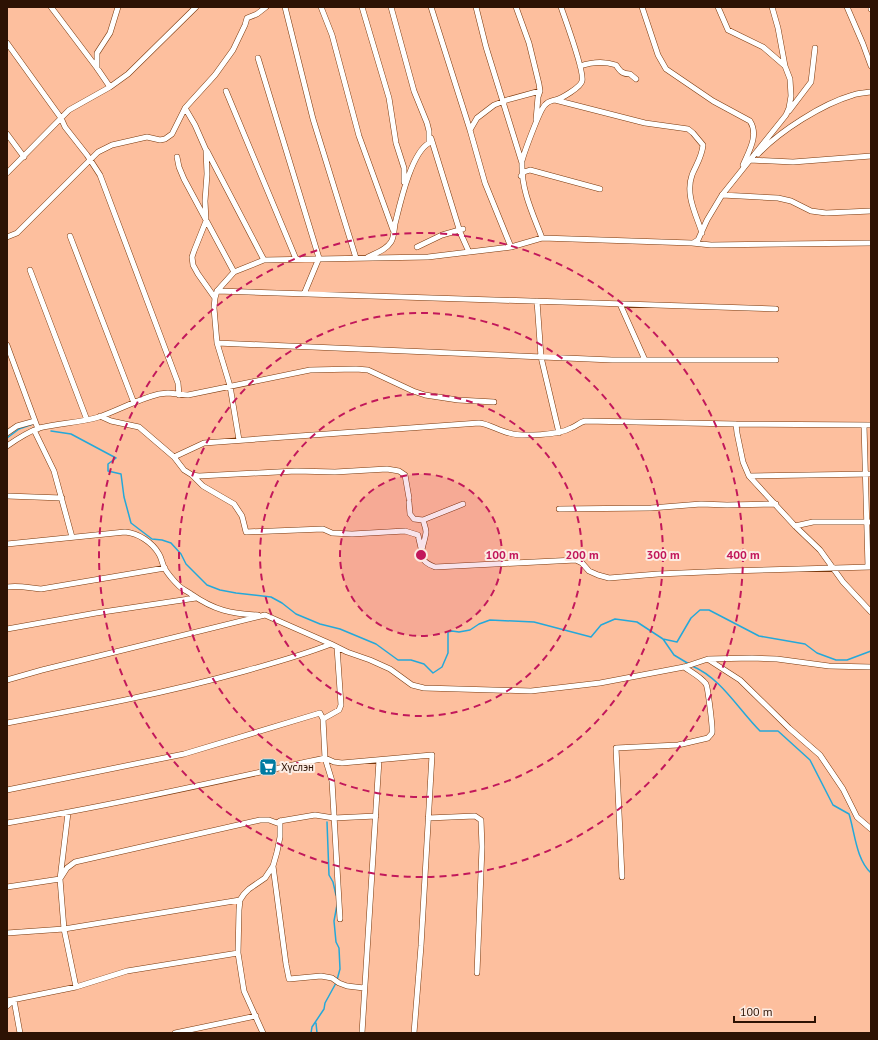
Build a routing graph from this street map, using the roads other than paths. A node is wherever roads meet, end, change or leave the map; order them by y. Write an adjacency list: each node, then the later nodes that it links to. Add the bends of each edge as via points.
1 (51, 7): 23 (street)
2 (118, 7): 23 (street, via 110,33 97,53)
3 (196, 7): 25 (street, via 128,74)
4 (266, 7): 31 (street, via 246,18 233,50)
5 (285, 7): 65 (street, via 313,119)
6 (321, 7): 54 (street, via 332,35 359,136)
7 (362, 7): 49 (street, via 389,98 396,143 404,168)
8 (391, 7): 36 (street, via 414,90)
9 (431, 7): 35 (street)
10 (476, 7): 30 (street)
11 (516, 7): 28 (street, via 529,42)
12 (561, 7): 20 (street)
13 (642, 7): 45 (street, via 658,55 666,69 713,101 750,121 754,126 753,140)
14 (718, 7): 21 (street, via 728,30 763,47)
15 (772, 7): 21 (street)
16 (847, 7): 22 (street)
17 (7, 43): 33 (street)
18 (815, 48): 32 (street, via 811,82)
19 (258, 58): 64 (street)
20 (580, 66): 24 (street, via 609,63); 29 (street, via 583,74 581,84)
21 (785, 66): 32 (street, via 790,79 789,108)
22 (871, 66)
23 (97, 68): 25 (street)
24 (636, 79)
25 (110, 87): 33 (street, via 69,110)
26 (226, 91): 67 (street)
27 (871, 92): 43 (street, via 853,95 830,104 791,126)
28 (539, 94): 29 (street); 30 (street); 34 (street)
29 (553, 100): 34 (street, via 544,105); 55 (street, via 645,123 688,129 693,133 703,145 702,155 689,186 689,194)
30 (502, 101): 35 (street, via 477,118); 44 (street)
31 (186, 108): 38 (street); 42 (street, via 172,134 165,139 147,137 112,145)
32 (786, 115): 43 (street)
33 (61, 118): 40 (street); 42 (street)
34 (536, 125): 44 (street, via 524,150)
35 (470, 130): 62 (street, via 485,183)
36 (429, 131): 49 (street, via 429,143 424,146 415,161); 53 (street)
37 (7, 134): 40 (street)
38 (206, 150): 52 (street); 68 (street)
39 (871, 156): 43 (street, via 793,162)
40 (24, 157): 46 (street)
41 (177, 157): 52 (street, via 184,179)
42 (90, 159): 57 (street, via 17,233); 83 (street, via 100,175 178,383)
43 (751, 160): 45 (street)
44 (522, 163): 47 (street)
45 (742, 170): 50 (street)
46 (7, 173)
47 (522, 176): 48 (street, via 530,170); 58 (street, via 528,202)
48 (600, 189)
49 (403, 191): 54 (street)
50 (722, 195): 51 (street, via 778,198 812,211 826,213); 55 (street)
51 (871, 211)
52 (206, 221): 70 (street); 73 (street, via 192,257 198,274)
53 (461, 229): 61 (street); 63 (street)
54 (393, 231): 66 (street, via 393,240 388,247)
55 (702, 233): 59 (street, via 698,240)
56 (70, 236): 84 (street)
57 (7, 237)
58 (542, 238): 59 (street); 62 (street)
59 (692, 243): 60 (street)
60 (871, 243)
61 (417, 247)
62 (511, 247): 63 (street)
63 (469, 252): 66 (street, via 428,257)
64 (319, 258): 65 (street); 67 (street); 72 (street)
65 (356, 258): 66 (street)
66 (367, 258)
67 (296, 259): 68 (street)
68 (264, 260): 70 (street)
69 (30, 270): 87 (street)
70 (234, 272): 71 (street)
71 (217, 291): 72 (street); 73 (street)
72 (304, 294): 74 (street)
73 (215, 298): 77 (street)
74 (537, 301): 75 (street); 79 (street)
75 (620, 304): 76 (street); 80 (street)
76 (776, 309)
77 (217, 343): 79 (street); 82 (street)
78 (7, 345): 88 (street)
79 (541, 357): 80 (street); 94 (street)
80 (645, 360): 81 (street)
81 (776, 360)
82 (230, 386): 83 (street); 85 (street, via 310,370 368,370 413,391 458,400); 95 (street)
83 (179, 395): 84 (street, via 159,394)
84 (134, 402): 86 (street)
85 (494, 402)
86 (100, 416): 87 (street); 97 (street, via 139,427)
87 (87, 420): 92 (street)
88 (35, 421): 92 (street); 93 (street, via 17,426)
89 (736, 424): 90 (street); 94 (street, via 584,421); 101 (street, via 742,462)
90 (864, 425): 91 (street); 98 (street)
91 (871, 425)
92 (36, 429): 96 (street); 103 (street, via 54,471)
93 (7, 433)
94 (559, 433): 95 (street, via 517,435 486,423 479,423)
95 (239, 440): 97 (street, via 204,443)
96 (7, 446)
97 (174, 457): 100 (street, via 184,470)
98 (864, 474): 99 (street); 101 (street); 108 (street)
99 (871, 474)
100 (192, 475): 107 (street, via 388,469 399,471 405,475 410,514 414,519); 112 (street, via 203,486 234,504 242,516 246,532 323,529 332,533 352,534 405,531 418,535)
101 (749, 476): 105 (street)
102 (7, 496): 103 (street)
103 (62, 498): 110 (street)
104 (463, 504): 107 (street)
105 (776, 504): 106 (street); 109 (street)
106 (559, 509)
107 (423, 520): 112 (street, via 426,531)
108 (869, 522): 109 (street, via 813,522); 113 (street)
109 (795, 526): 115 (street, via 820,550)
110 (72, 537): 111 (street); 114 (street, via 133,532 150,543 159,554)
111 (7, 544)
112 (421, 549): 115 (street, via 422,559 435,567 576,560 582,562 589,571 609,578 729,570)
113 (869, 567): 115 (street)
114 (165, 568): 116 (street, via 41,589); 117 (street, via 179,586)
115 (832, 569): 118 (street)
116 (7, 587)
117 (196, 598): 119 (street, via 224,611); 120 (street)
118 (871, 612)
119 (265, 615): 121 (street); 126 (street)
120 (7, 629)
121 (331, 644): 122 (street); 128 (street, via 305,654 195,685 102,706)
122 (337, 647): 124 (street, via 390,669 412,685 424,688 531,691 600,683); 127 (street, via 341,705 339,710)
123 (708, 659): 124 (street); 125 (street, via 759,658 829,666); 138 (street, via 740,680 788,728 820,755 843,789 857,817)
124 (684, 667): 140 (street, via 707,686 712,733 708,738 678,745 616,748)
125 (871, 667)
126 (7, 680)
127 (323, 719): 129 (street); 131 (street, via 320,714 184,754)
128 (7, 722)
129 (325, 758): 130 (street, via 342,763); 132 (street); 134 (street, via 332,781)
130 (379, 760): 133 (street); 135 (street, via 432,755)
131 (7, 790)
132 (68, 813): 137 (street); 141 (street)
133 (376, 816): 134 (street); 150 (street)
134 (334, 818): 136 (street, via 315,816); 144 (street)
135 (428, 818): 148 (street, via 475,816 481,820); 161 (street)
136 (280, 821): 139 (street, via 278,852); 141 (street, via 277,823 260,820 75,862 67,868)
137 (7, 823)
138 (871, 829)
139 (273, 866): 143 (street, via 266,878 249,889); 150 (street, via 290,979 320,976 332,978 347,986)
140 (622, 877)
141 (60, 879): 142 (street); 145 (street)
142 (7, 887)
143 (240, 900): 145 (street); 147 (street)
144 (340, 919)
145 (64, 929): 146 (street); 149 (street)
146 (7, 933)
147 (238, 953): 149 (street, via 127,971); 154 (street, via 244,990)
148 (477, 973)
149 (76, 987): 151 (street)
150 (364, 988): 160 (street)
151 (14, 1000): 152 (street); 153 (street); 156 (street)
152 (7, 1001)
153 (7, 1006)
154 (256, 1016): 155 (street); 159 (street)
155 (205, 1026): 157 (street); 158 (street)
156 (20, 1033)
157 (175, 1033)
158 (198, 1033)
159 (263, 1033)
160 (362, 1033)
161 (414, 1033)

